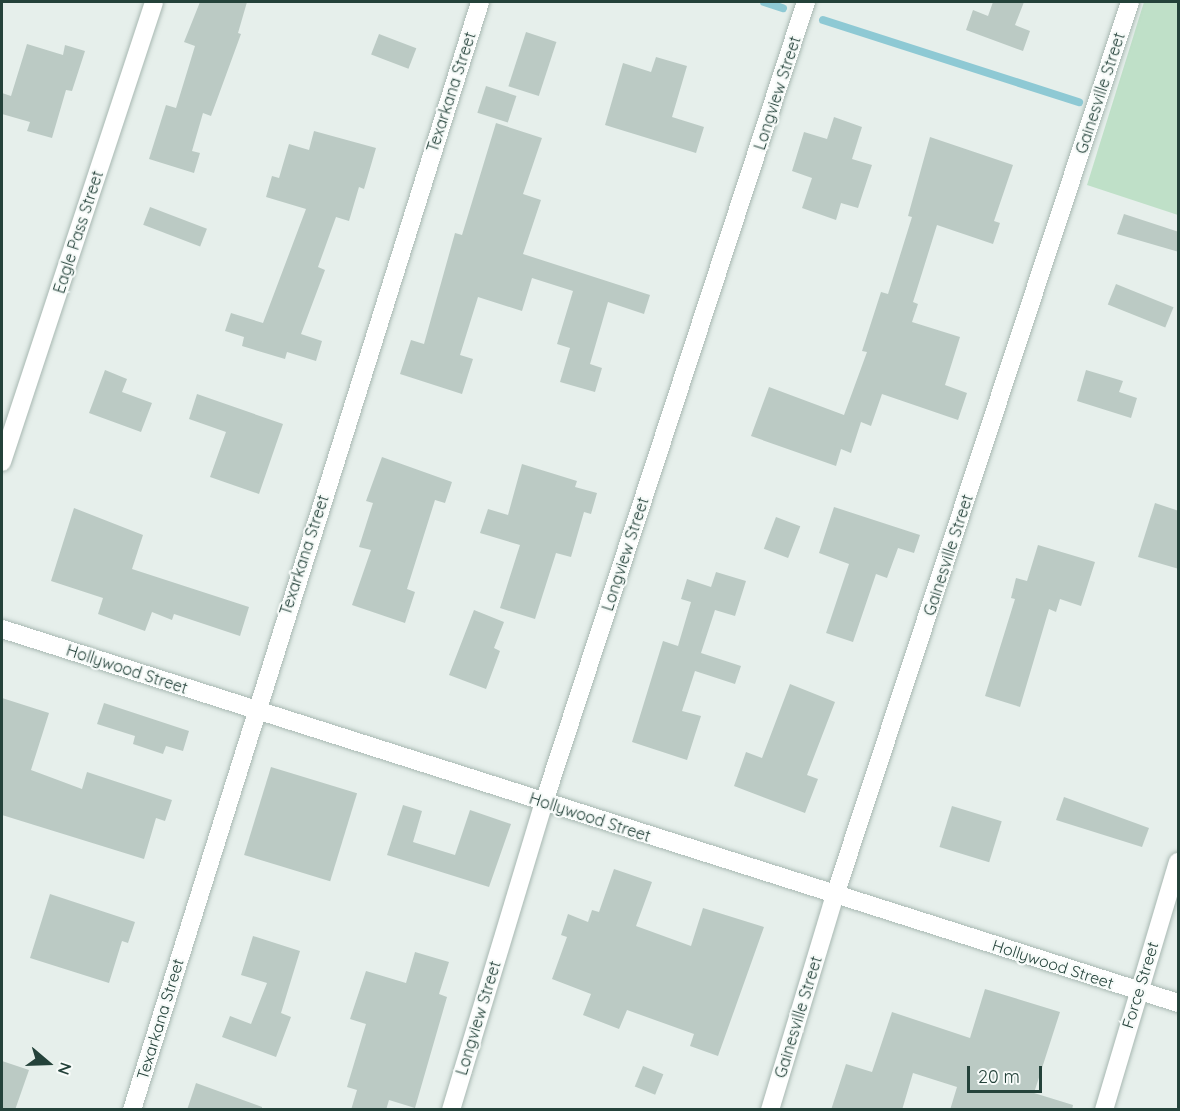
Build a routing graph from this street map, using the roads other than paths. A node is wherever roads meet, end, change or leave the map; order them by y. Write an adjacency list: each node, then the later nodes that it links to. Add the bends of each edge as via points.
1 (154, 2): 5 (street, Eagle Pass Street)
2 (480, 2): 7 (street, Texarkana Street)
3 (806, 2): 8 (street, Longview Street)
4 (1130, 2): 10 (street, Gainesville Street)
5 (2, 462)
6 (2, 629): 7 (street, Hollywood Street)
7 (255, 710): 8 (street, Hollywood Street); 13 (street, Texarkana Street)
8 (544, 802): 10 (street, Hollywood Street); 14 (street, Longview Street)
9 (1179, 862): 11 (street, Force Street)
10 (835, 895): 11 (street, Hollywood Street); 15 (street, Gainesville Street)
11 (1137, 991): 12 (street, Hollywood Street); 16 (street, Force Street)
12 (1179, 1003)
13 (132, 1110)
14 (451, 1110)
15 (770, 1110)
16 (1104, 1110)

